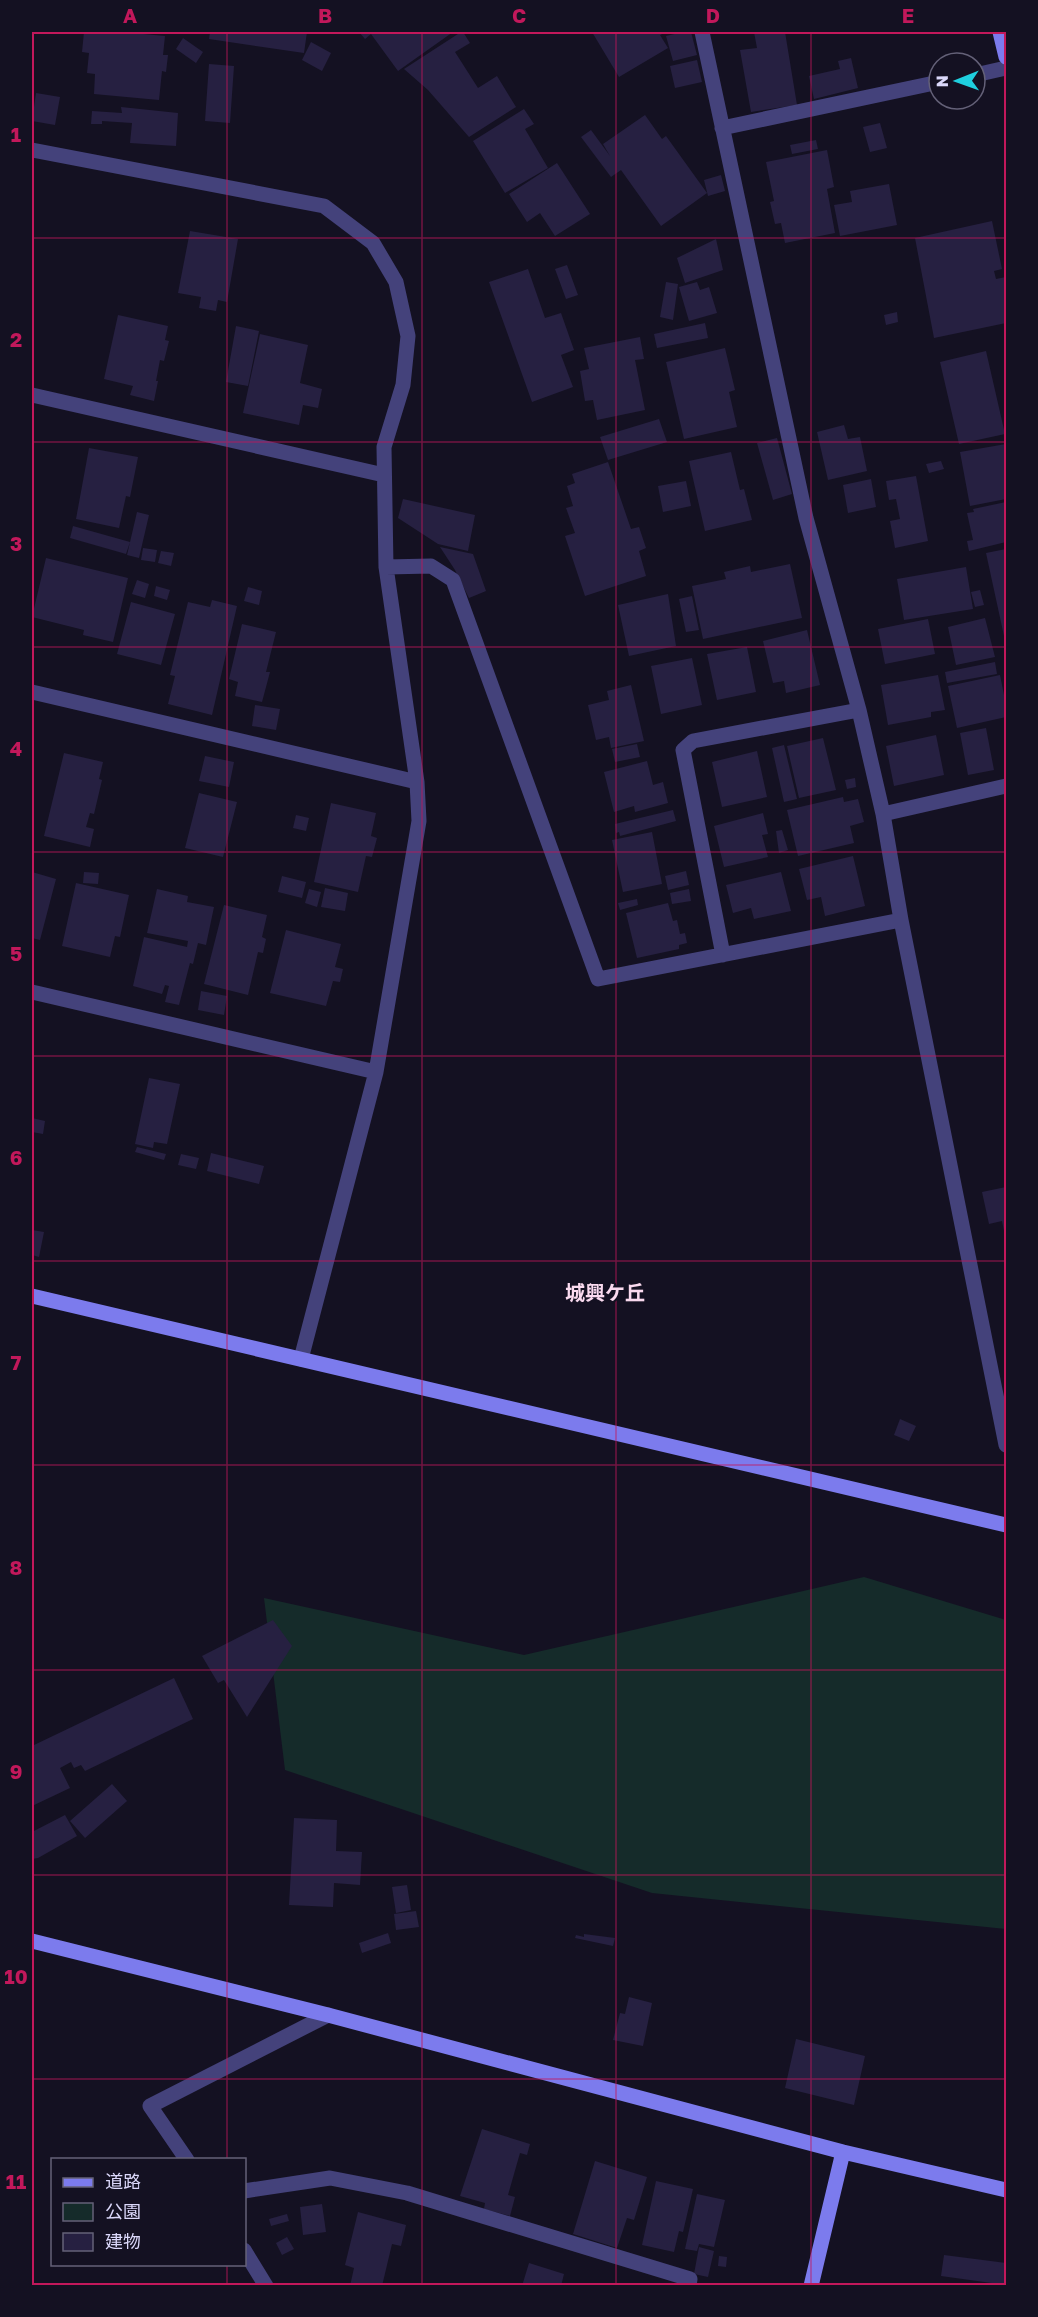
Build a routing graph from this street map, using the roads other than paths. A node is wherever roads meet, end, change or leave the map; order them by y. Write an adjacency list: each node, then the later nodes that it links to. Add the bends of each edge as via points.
1 (702, 32): 7 (street)
2 (1000, 32): 3 (street)
3 (1006, 57)
4 (1006, 68): 5 (street)
5 (987, 72)
6 (927, 85): 7 (street)
7 (722, 128): 13 (street, via 806,518)
8 (32, 150): 10 (street, via 324,206 373,243 396,282 408,336 404,385 384,447)
9 (32, 395): 10 (street)
10 (384, 475): 11 (street)
11 (386, 567): 14 (street); 18 (street, via 431,566 453,580 598,979)
12 (32, 692): 14 (street)
13 (859, 710): 16 (street); 18 (street, via 693,741 683,750)
14 (417, 782): 20 (street, via 418,821)
15 (1006, 786): 16 (street)
16 (883, 814): 17 (street)
17 (901, 920): 18 (street); 23 (street)
18 (723, 955)
19 (32, 992): 20 (street)
20 (376, 1072): 22 (street)
21 (32, 1296): 22 (street)
22 (301, 1359): 24 (street)
23 (1006, 1445)
24 (1006, 1525)
25 (32, 1941): 26 (street)
26 (328, 2015): 27 (street); 28 (street, via 150,2106)
27 (843, 2151): 29 (street); 34 (street)
28 (186, 2158)
29 (1006, 2190)
30 (246, 2191): 33 (street, via 330,2178 407,2193 690,2279)
31 (246, 2253): 32 (street)
32 (266, 2286)
33 (689, 2286)
34 (811, 2286)

